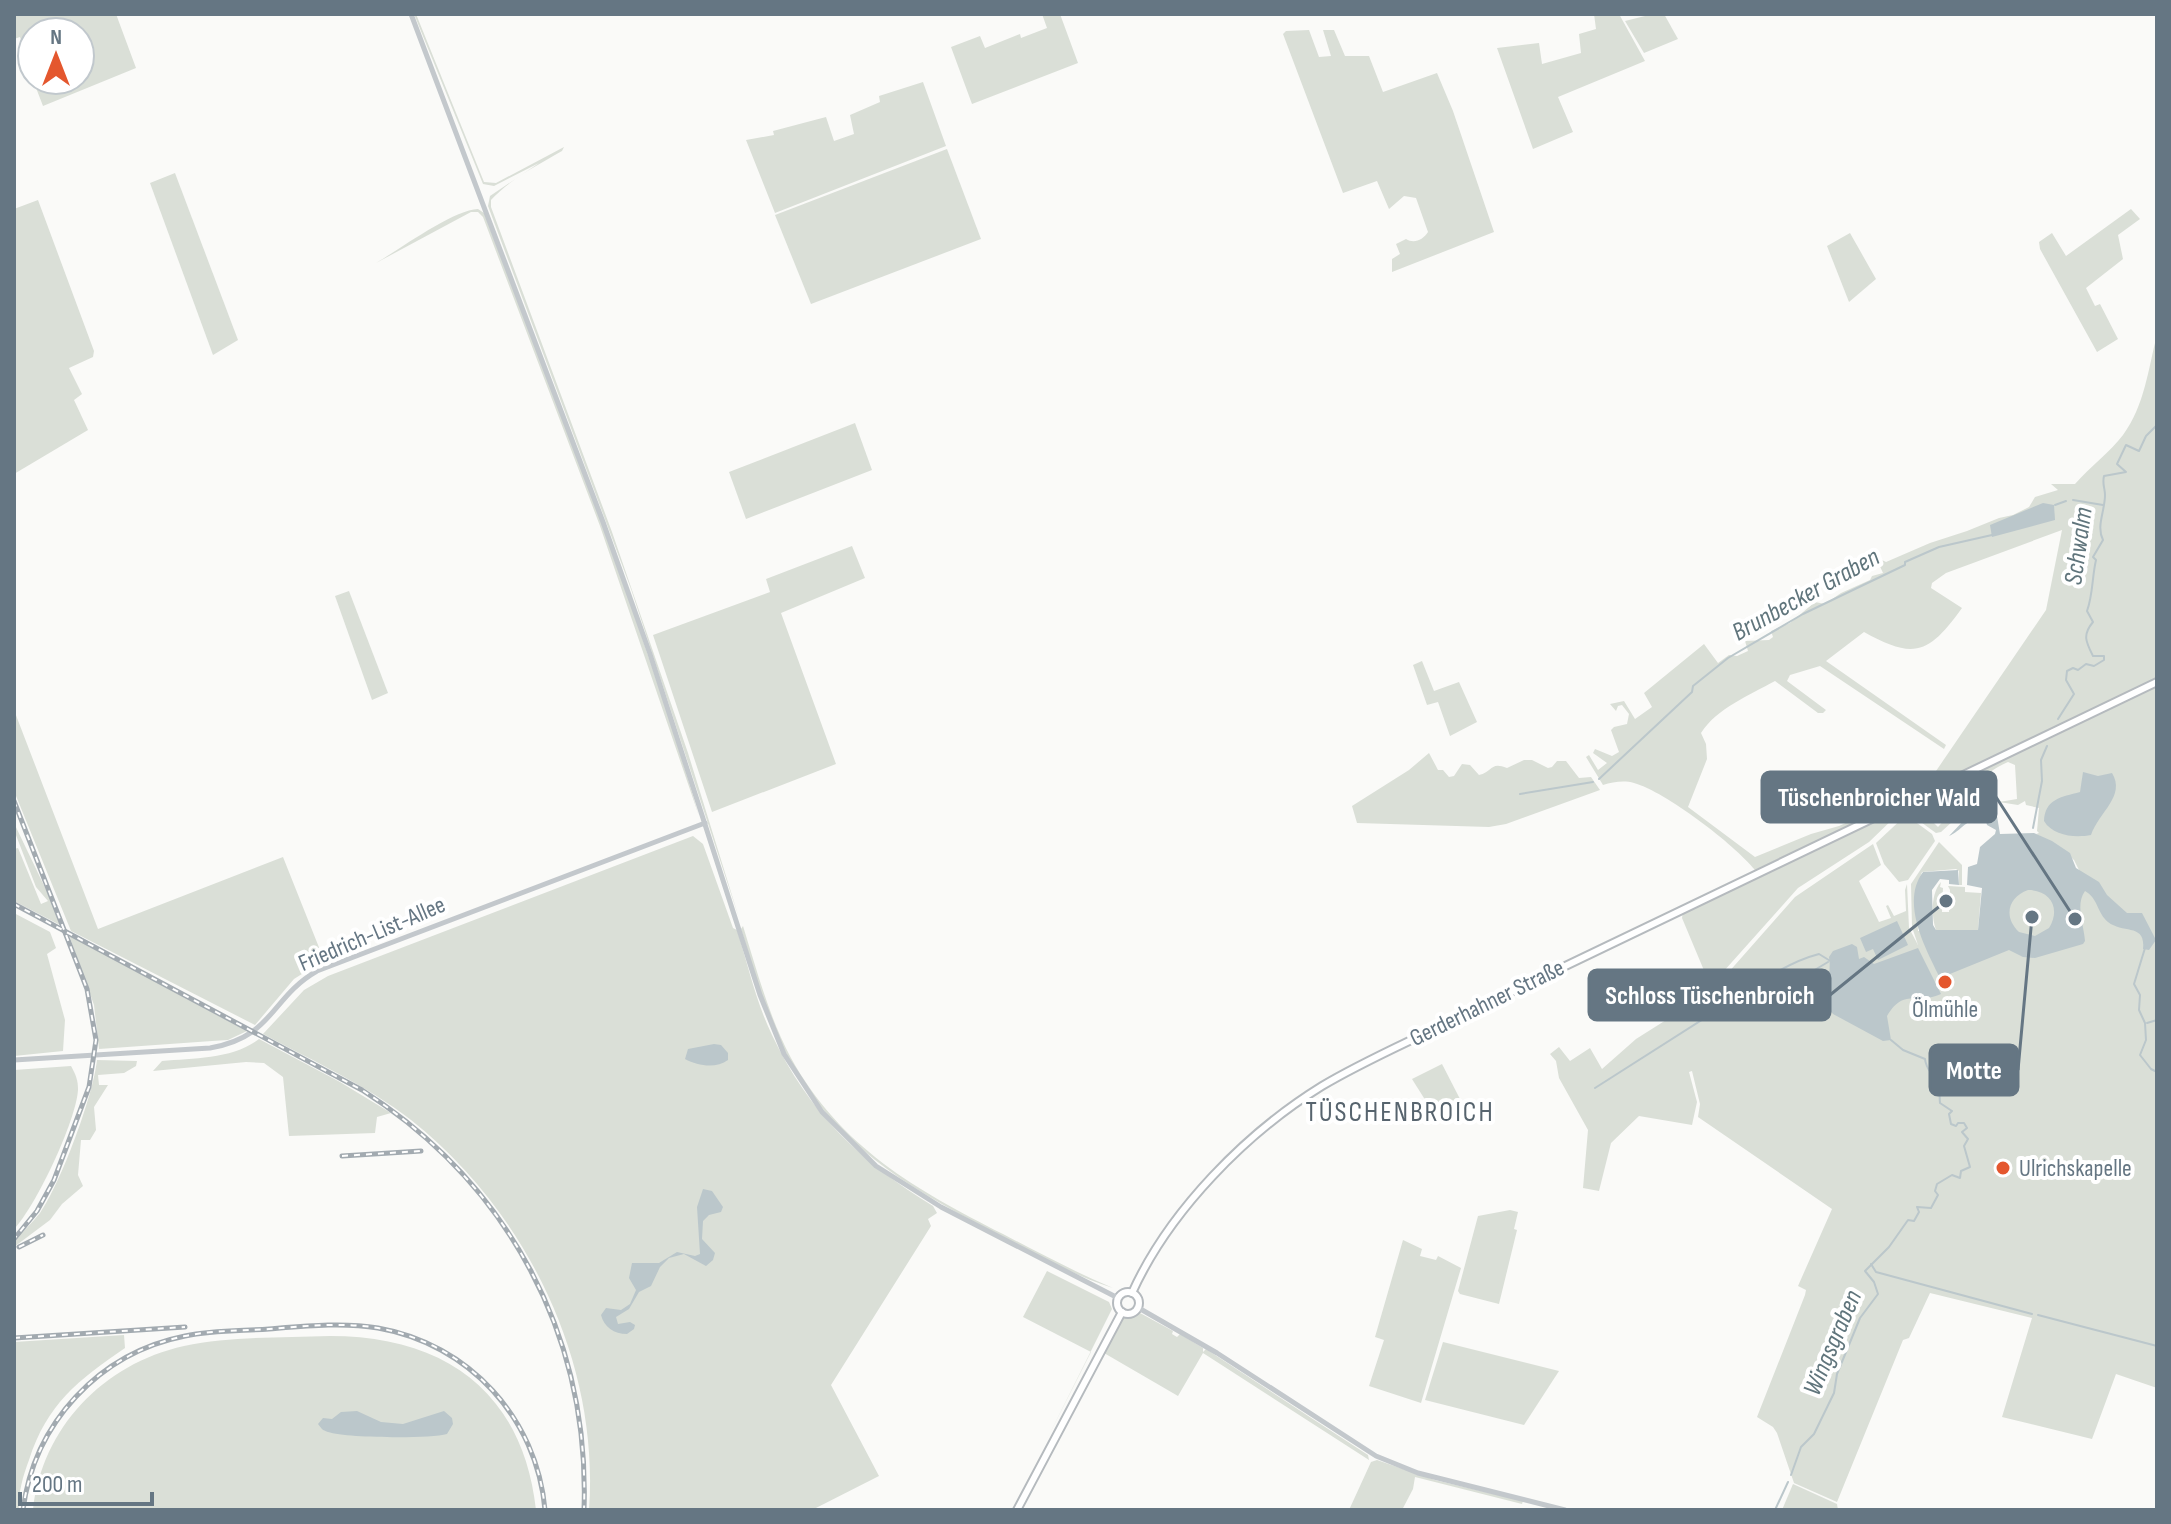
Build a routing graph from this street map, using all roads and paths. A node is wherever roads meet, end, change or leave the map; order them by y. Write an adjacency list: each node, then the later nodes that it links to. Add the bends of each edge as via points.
1 (411, 14): 3 (street, via 603,522)
2 (2157, 682): 5 (main road, Gerderhahner Straße, via 1323,1086 1253,1138 1212,1179 1176,1221)
3 (705, 823): 4 (street, Friedrich-List-Allee, via 317,971 296,985 258,1029 238,1041 210,1048); 6 (street, via 770,1024 822,1112 876,1166 902,1183)
4 (14, 1060)
5 (1132, 1293): 6 (main road); 7 (main road)
6 (1118, 1298): 8 (main road)
7 (1137, 1307): 8 (main road); 10 (street, via 1376,1456 1426,1475)
8 (1122, 1312): 9 (main road)
9 (1017, 1510)
10 (1565, 1510)

